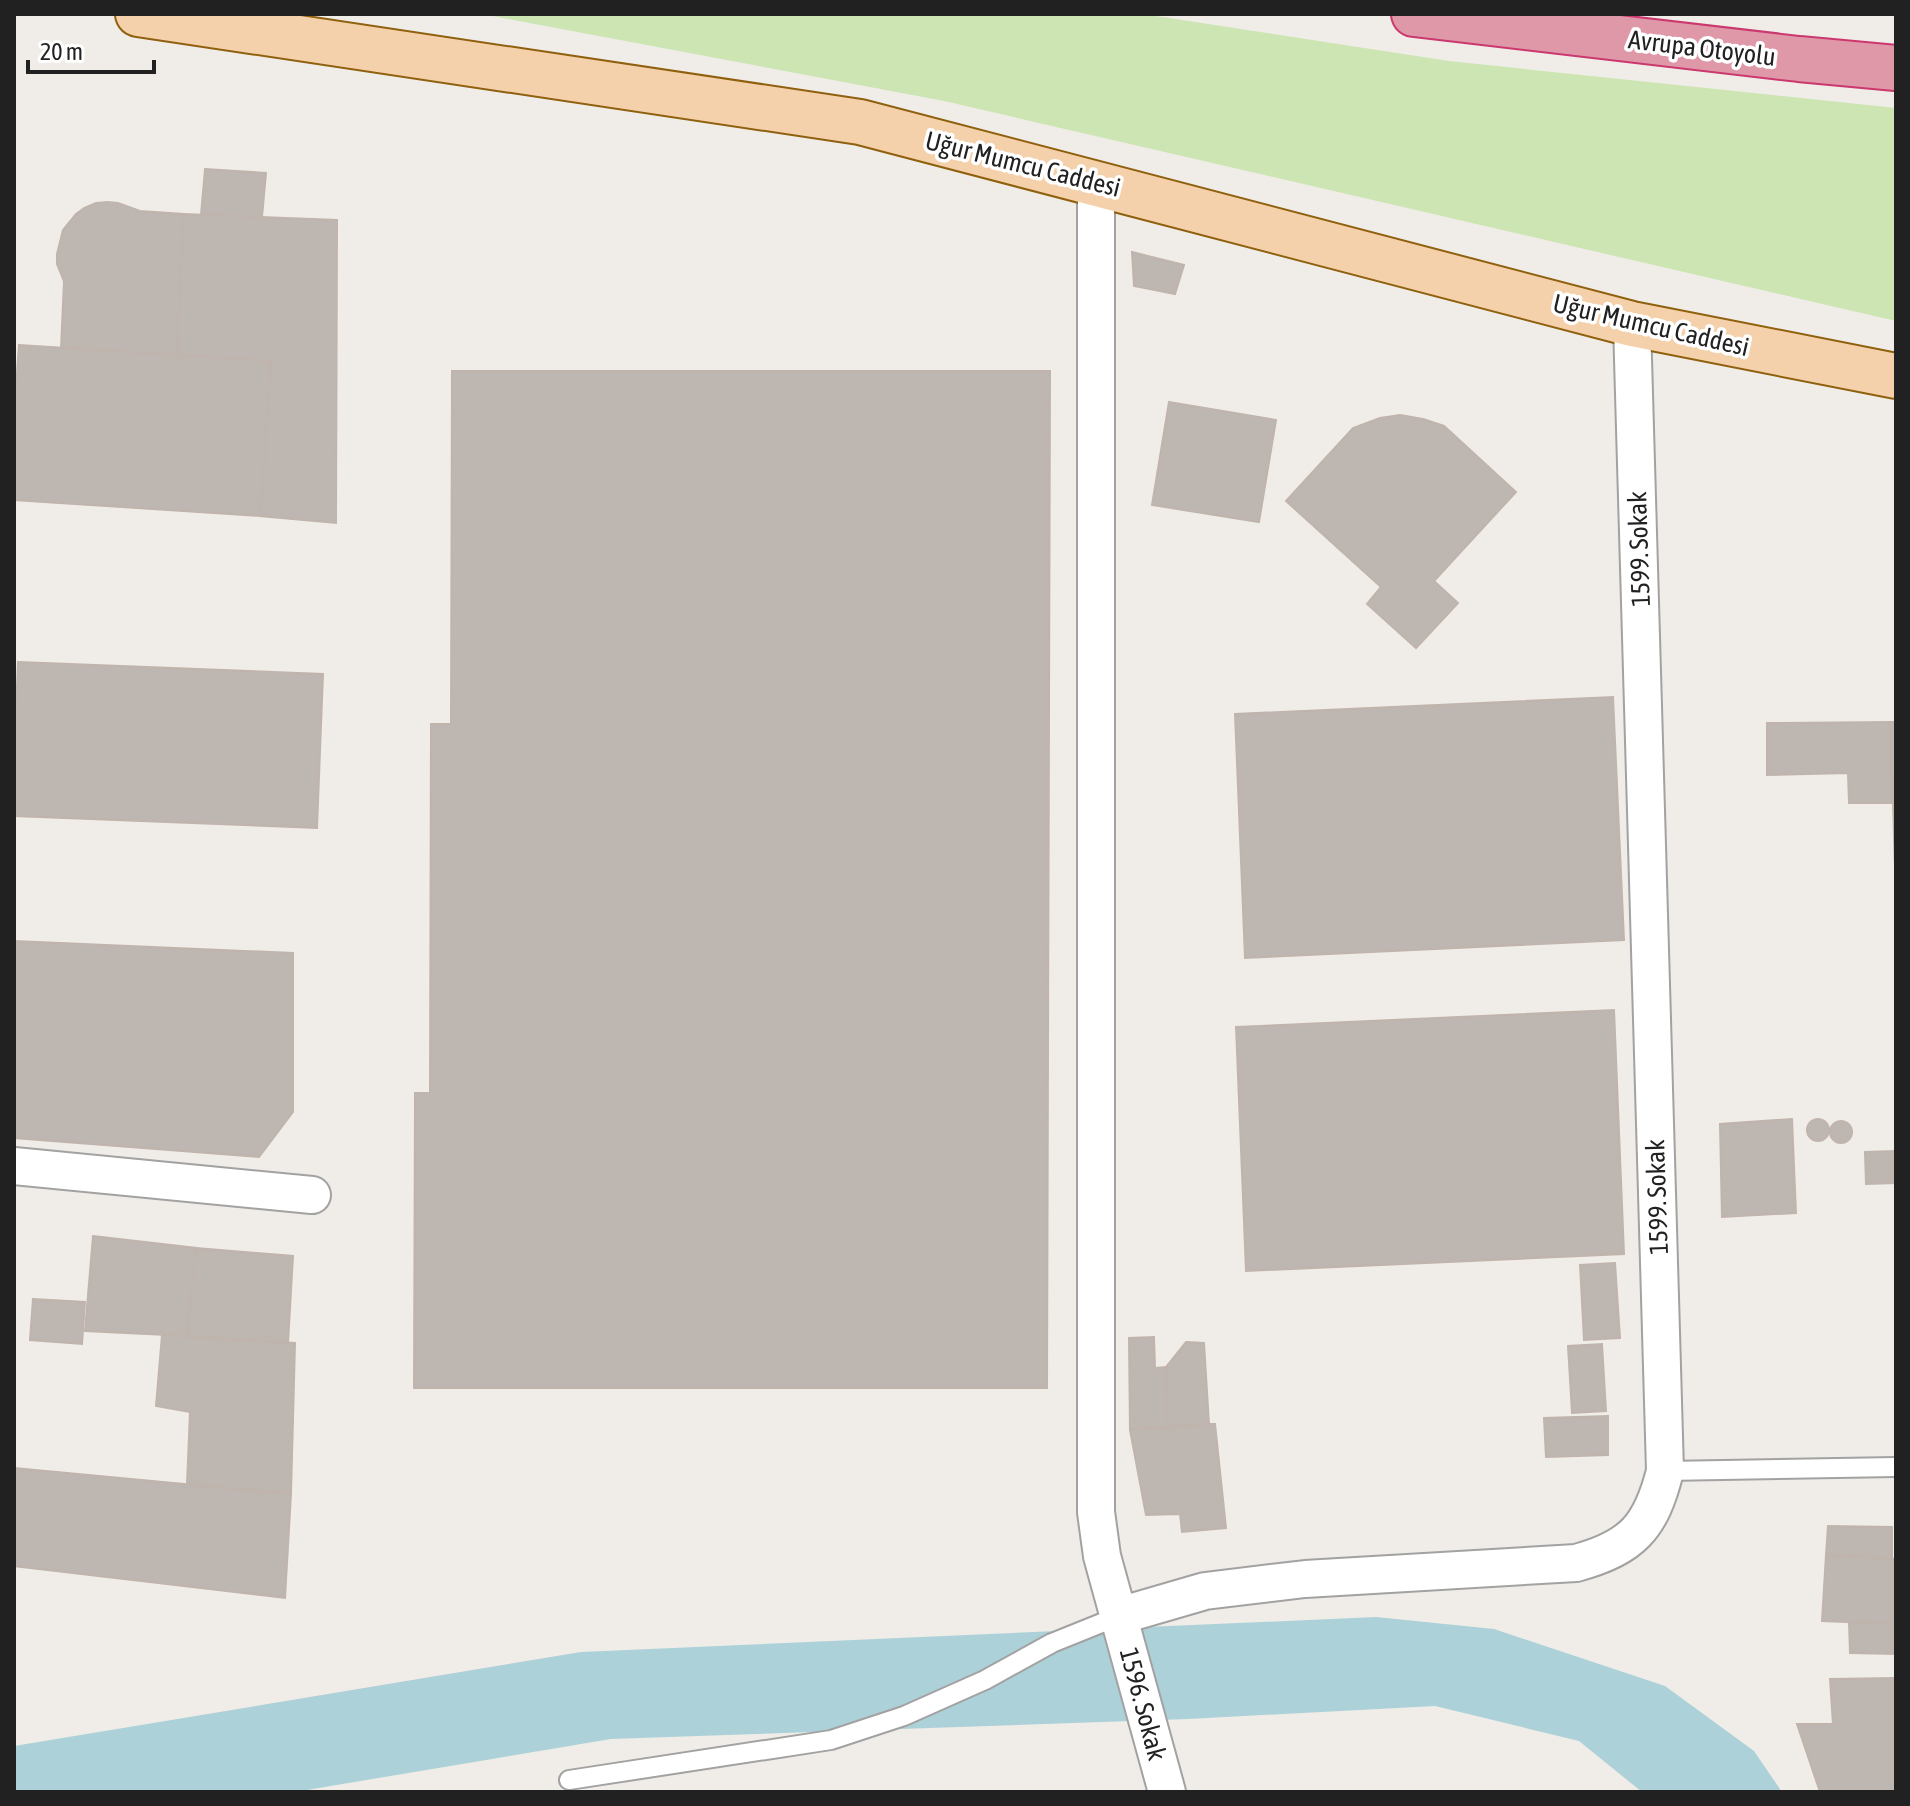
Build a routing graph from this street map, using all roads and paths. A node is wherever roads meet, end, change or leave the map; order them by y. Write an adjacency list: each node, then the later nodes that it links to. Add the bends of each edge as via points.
1 (138, 14): 4 (main road, Uğur Mumcu Caddesi, via 860,122)
2 (1414, 14): 3 (highway, Avrupa Otoyolu)
3 (1896, 68)
4 (1096, 182): 5 (main road, Uğur Mumcu Caddesi); 11 (street, 1596. Sokak, via 1096,1512)
5 (1632, 324): 6 (main road, Uğur Mumcu Caddesi); 10 (street, 1599. Sokak)
6 (1896, 376)
7 (14, 1166): 8 (street)
8 (312, 1195)
9 (1896, 1467): 10 (lane)
10 (1665, 1471): 11 (street, 1599. Sokak, via 1658,1499 1628,1540 1604,1555 1576,1563 1305,1579 1205,1591)
11 (1119, 1616): 12 (lane, via 917,1710 831,1740); 13 (street, 1596. Sokak)
12 (569, 1780)
13 (1167, 1792)

